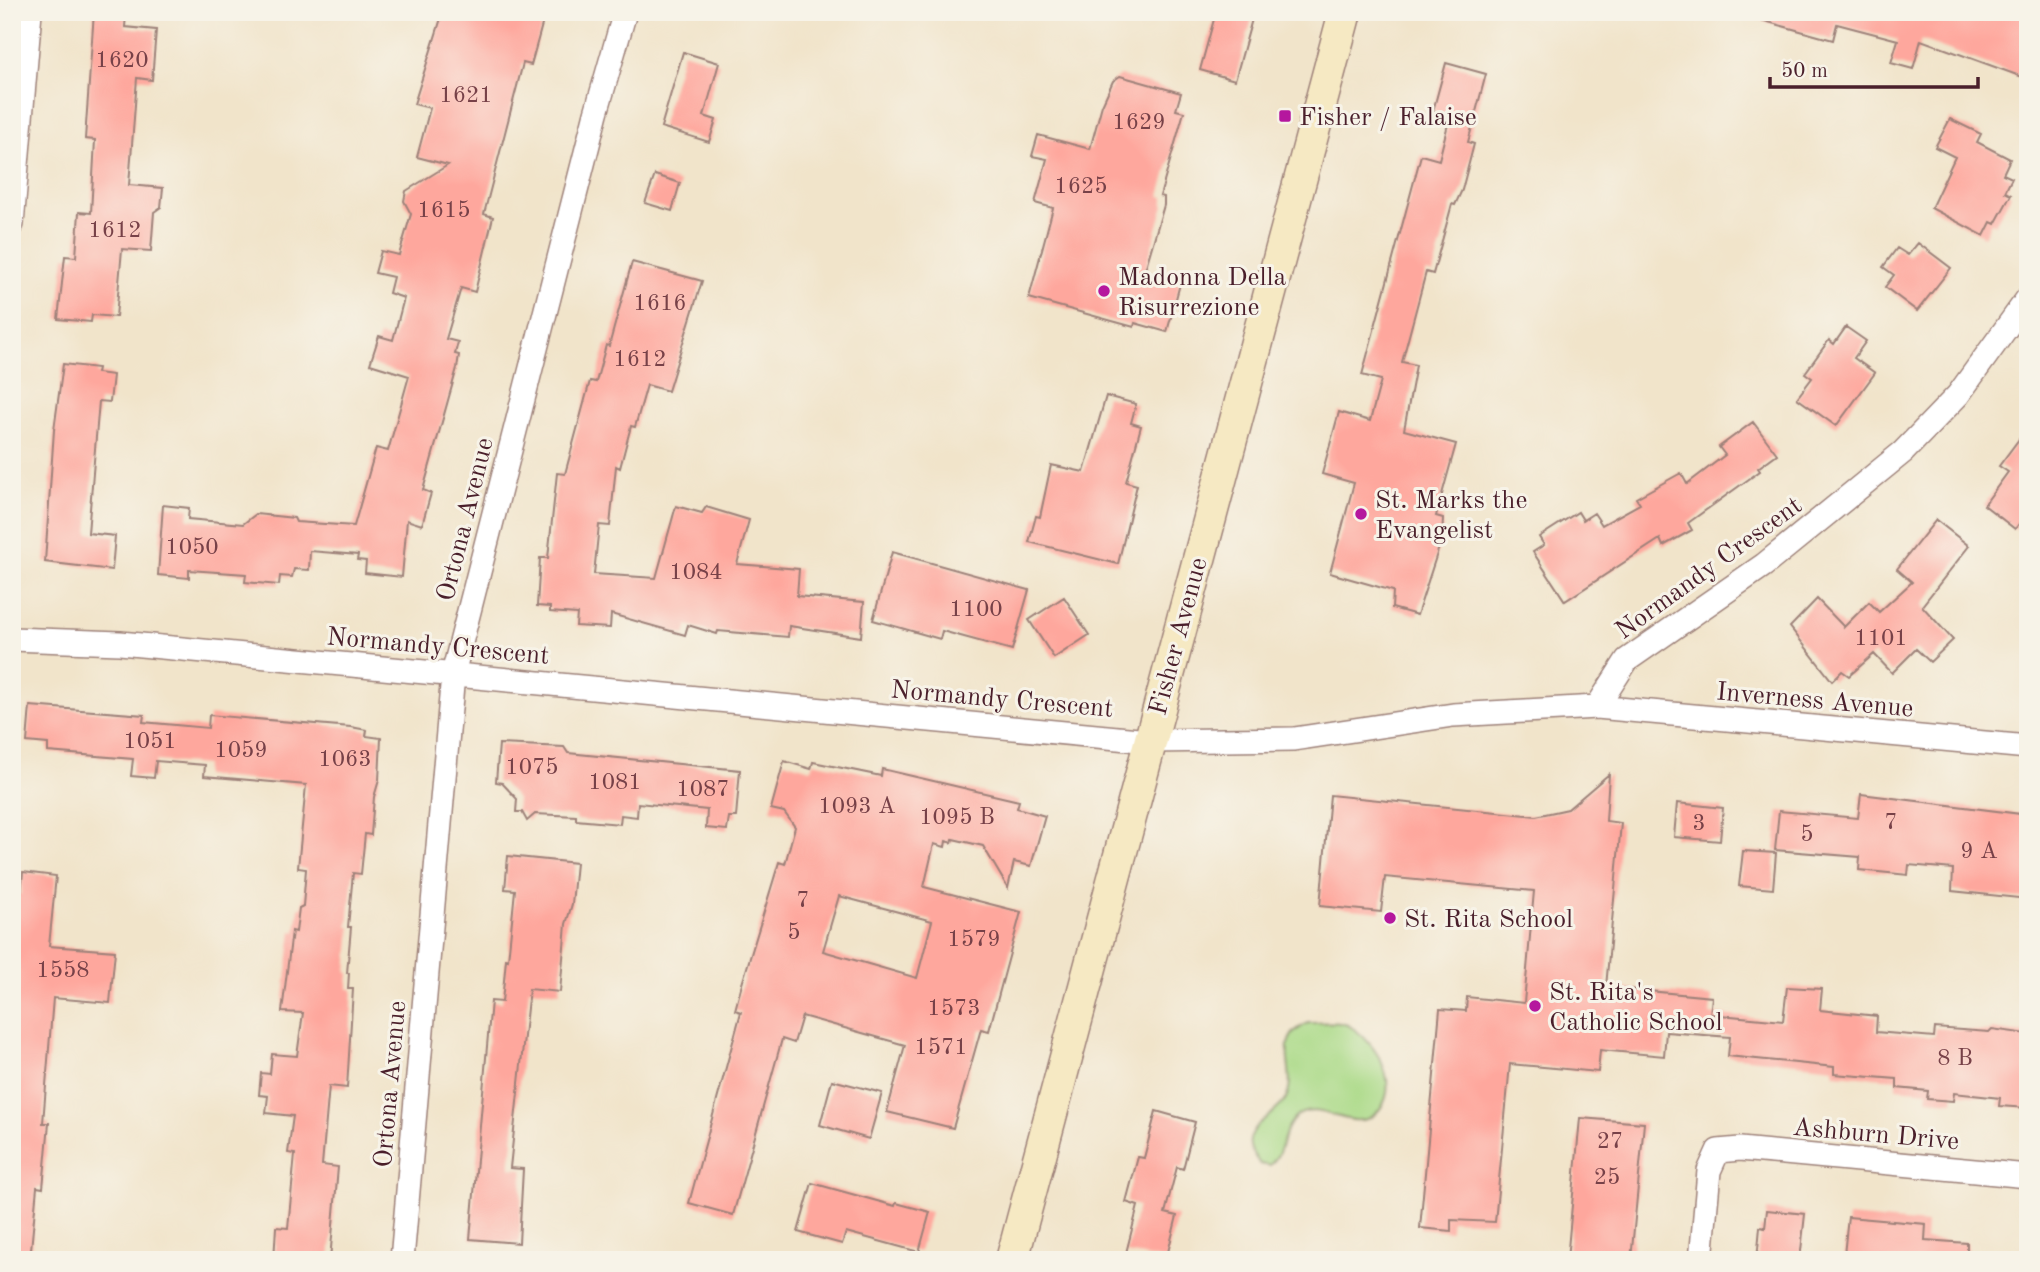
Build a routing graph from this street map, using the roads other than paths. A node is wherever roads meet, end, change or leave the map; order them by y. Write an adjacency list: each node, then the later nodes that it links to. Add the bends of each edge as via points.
1 (30, 12): 4 (street)
2 (625, 12): 7 (street, Ortona Avenue)
3 (1345, 12): 9 (main road, Fisher Avenue)
4 (12, 224)
5 (2028, 298): 8 (street, Normandy Crescent, via 1958,395 1903,452 1763,565 1627,660)
6 (12, 639): 7 (street, Normandy Crescent, via 120,643)
7 (453, 674): 9 (street, Normandy Crescent); 12 (street, Ortona Avenue)
8 (1597, 707): 9 (street, Normandy Crescent, via 1453,715 1294,739); 10 (street, Inverness Avenue)
9 (1149, 741): 13 (main road, Fisher Avenue)
10 (2028, 747)
11 (2028, 1176): 14 (street, Ashburn Drive, via 1740,1149 1718,1151 1709,1171)
12 (402, 1260)
13 (1012, 1260)
14 (1701, 1260)

